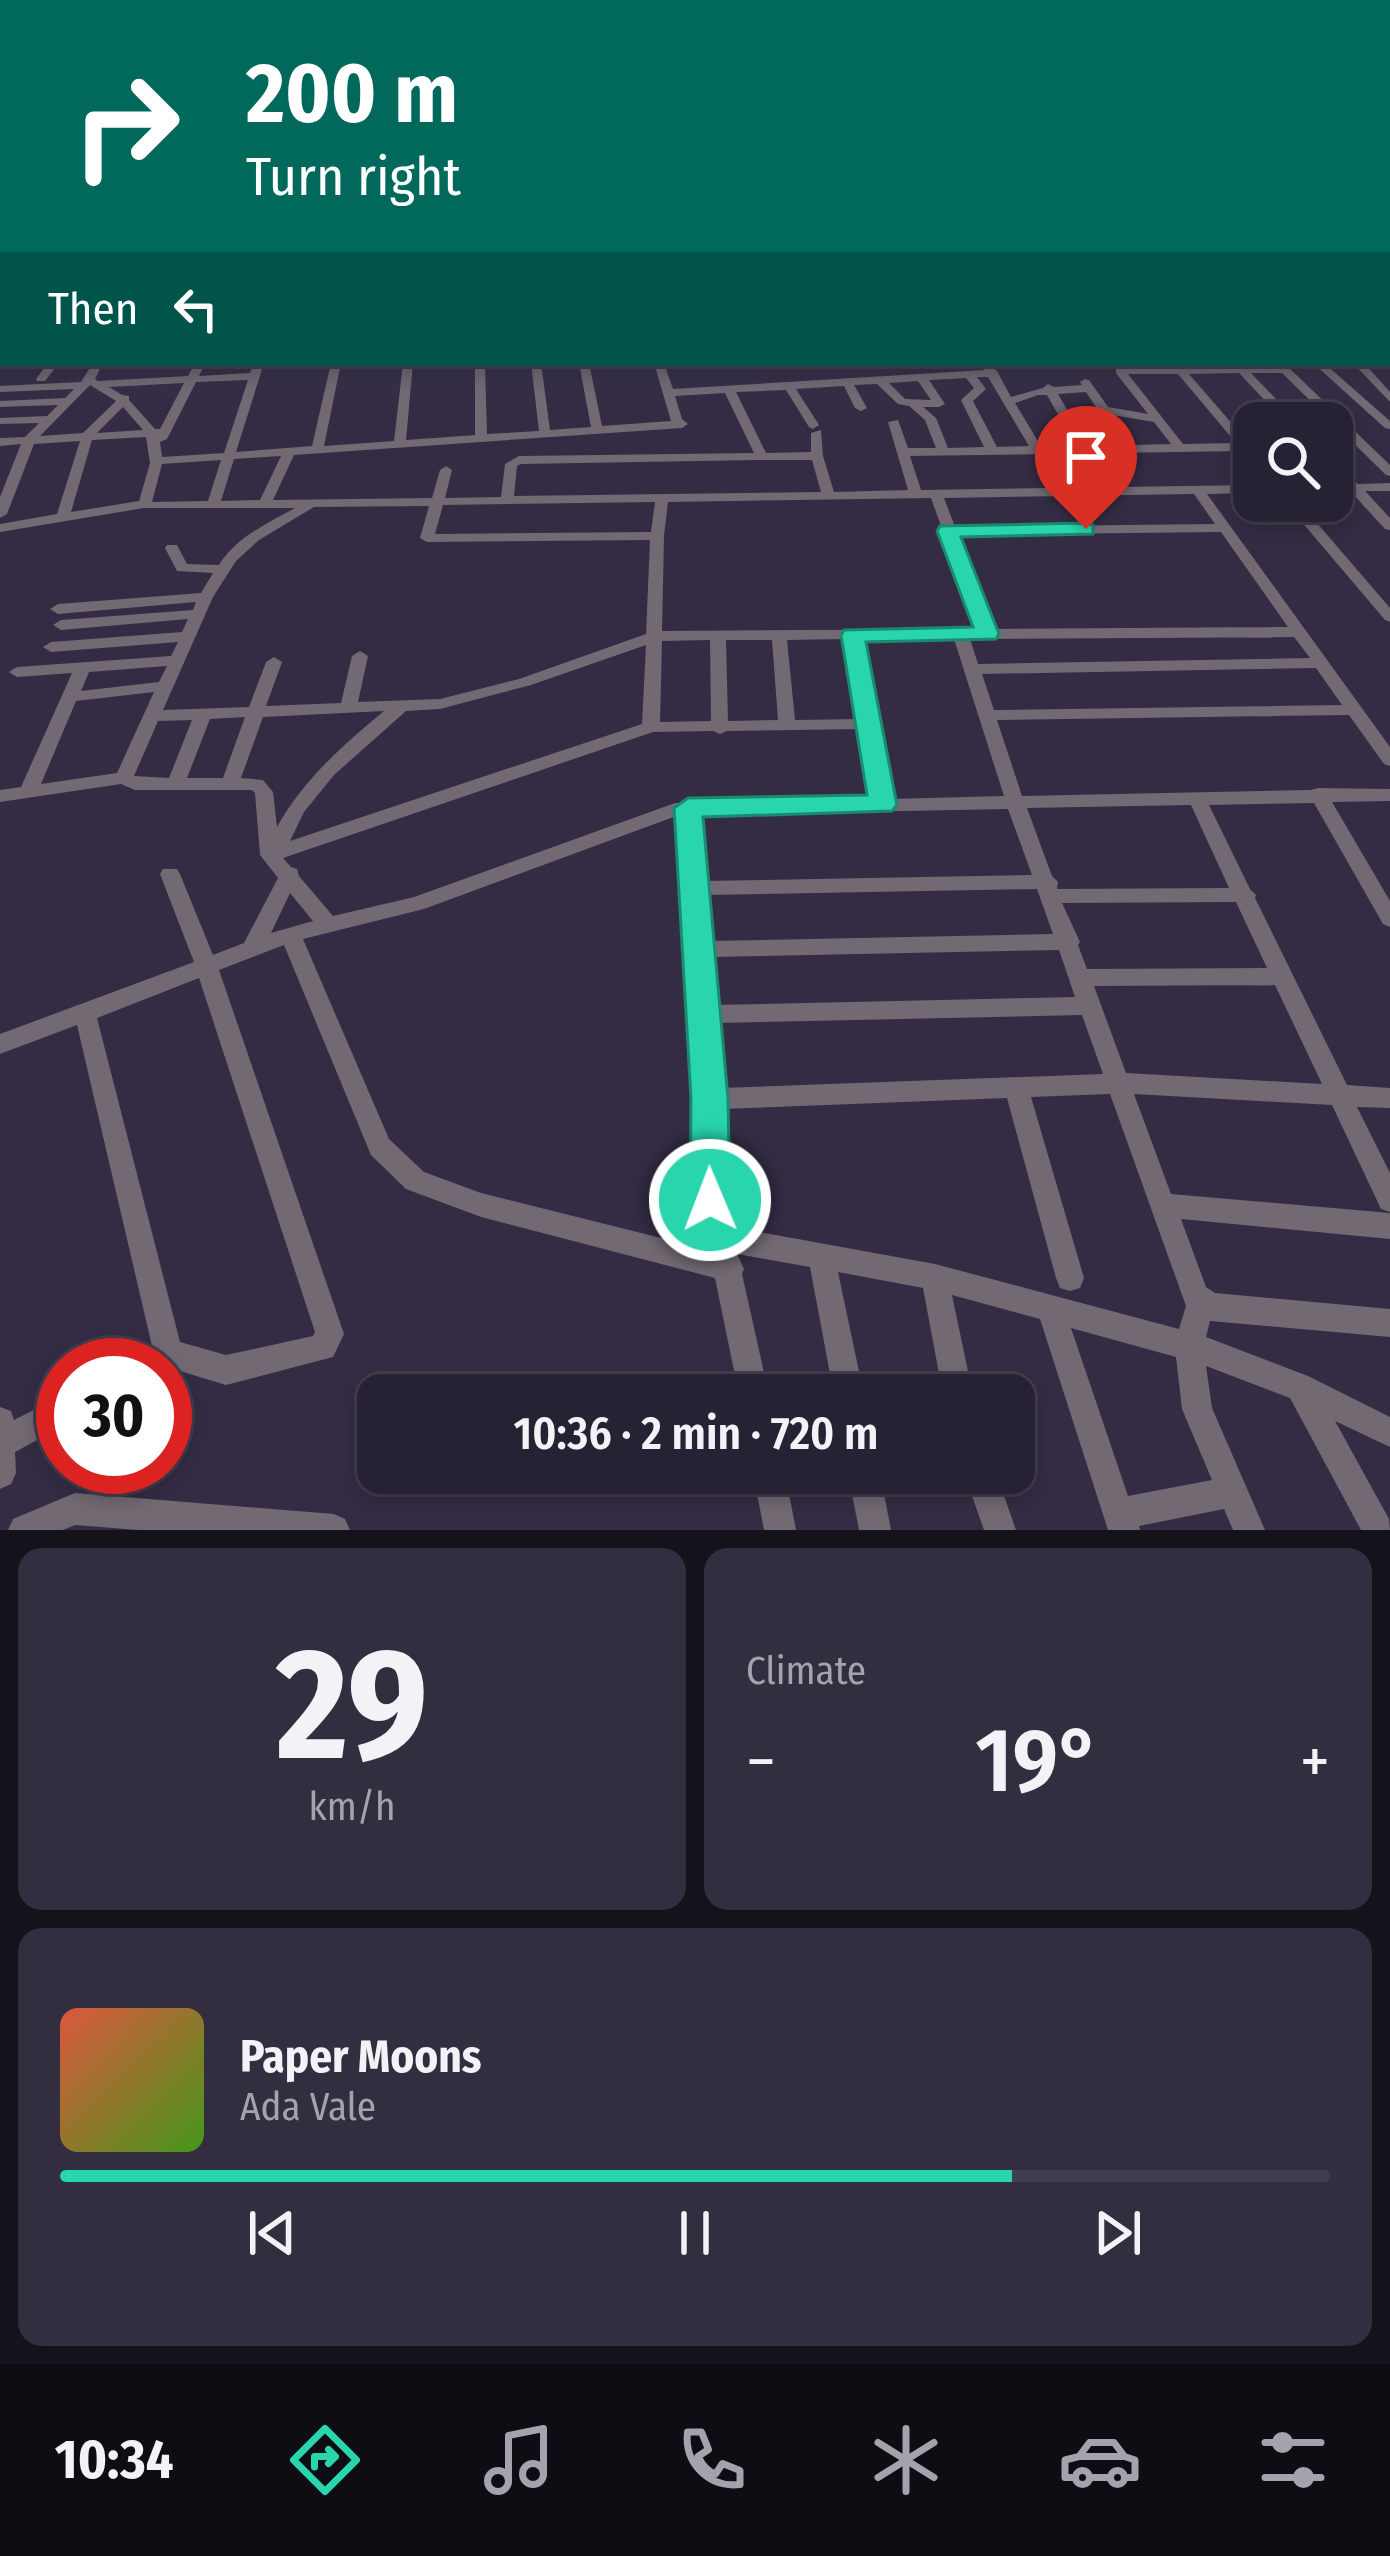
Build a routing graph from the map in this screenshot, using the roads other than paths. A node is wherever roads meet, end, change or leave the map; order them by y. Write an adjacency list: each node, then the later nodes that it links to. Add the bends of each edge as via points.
1 (52, 366): 22 (street)
2 (97, 366): 27 (street)
3 (144, 366): 25 (street)
4 (199, 366): 21 (street)
5 (335, 366): 63 (street)
6 (408, 366): 59 (street)
7 (480, 366): 56 (street)
8 (536, 366): 53 (street)
9 (585, 366): 50 (street)
10 (665, 366): 32 (street)
11 (1176, 366): 12 (street); 18 (street); 52 (street)
12 (1239, 366): 13 (street); 36 (street)
13 (1282, 366): 37 (street)
14 (1321, 366): 42 (street)
15 (1360, 366): 38 (street)
16 (989, 368): 19 (street); 35 (street)
17 (257, 370): 21 (street); 72 (street)
18 (1120, 371): 24 (street); 45 (street)
19 (969, 374): 20 (street); 64 (street, via 980,389 967,400)
20 (921, 377): 23 (street); 40 (street, via 939,402)
21 (193, 379): 25 (street); 51 (street)
22 (41, 380)
23 (880, 380): 26 (street); 40 (street, via 895,399)
24 (1093, 381): 29 (street); 43 (street)
25 (136, 382): 27 (street)
26 (847, 382): 28 (street); 41 (street)
27 (89, 383): 30 (street); 33 (street); 34 (street)
28 (789, 386): 31 (street); 74 (street, via 815,429)
29 (1049, 388): 35 (street); 65 (street)
30 (0, 389)
31 (729, 390): 32 (street); 75 (street)
32 (673, 393): 50 (street, via 682,424)
33 (125, 398): 51 (street); 54 (street)
34 (67, 400): 39 (street); 44 (street)
35 (1010, 401): 61 (street)
36 (1273, 402)
37 (1318, 402)
38 (1390, 402): 42 (street)
39 (0, 404)
40 (914, 405): 67 (street, via 930,418)
41 (861, 408)
42 (1368, 408): 48 (street)
43 (1103, 410): 45 (street); 62 (street)
44 (50, 418): 46 (street); 57 (street)
45 (1156, 419): 60 (street)
46 (0, 421)
47 (894, 422): 71 (street)
48 (1389, 426): 49 (street)
49 (1353, 427)
50 (597, 429): 53 (street)
51 (158, 432): 54 (street); 73 (street)
52 (1233, 432)
53 (544, 433): 56 (street)
54 (87, 436): 57 (street); 96 (street)
55 (1353, 436): 69 (street)
56 (481, 438): 59 (street)
57 (29, 440): 58 (street); 76 (street)
58 (0, 442)
59 (400, 444): 63 (street)
60 (1180, 448): 62 (street); 68 (street)
61 (1037, 449): 64 (street); 65 (street)
62 (1130, 449): 65 (street)
63 (317, 450): 70 (street)
64 (992, 450): 67 (street)
65 (1085, 450)
66 (1390, 450): 69 (street)
67 (943, 451): 71 (street)
68 (1233, 451)
69 (1369, 451): 79 (street)
70 (289, 452): 72 (street); 93 (street)
71 (902, 452): 85 (street)
72 (227, 455): 73 (street); 92 (street)
73 (156, 456): 94 (street)
74 (817, 457): 75 (street); 87 (street)
75 (762, 458): 90 (street, via 515,460)
76 (17, 469): 77 (street); 84 (street)
77 (0, 470)
78 (446, 470): 89 (street)
79 (1390, 472)
80 (1390, 487): 81 (street)
81 (1355, 488): 98 (street)
82 (1233, 489): 83 (street)
83 (1198, 490): 86 (street); 100 (street)
84 (4, 492): 95 (street)
85 (916, 494): 86 (street); 87 (street)
86 (936, 494): 101 (street)
87 (828, 495): 88 (street)
88 (662, 496): 90 (street); 102 (street)
89 (440, 498): 90 (street); 91 (street); 102 (street, via 427,538)
90 (507, 498)
91 (319, 500): 93 (street); 104 (street, via 254,537)
92 (214, 501): 93 (street); 94 (street)
93 (266, 501)
94 (145, 504): 96 (street)
95 (0, 514)
96 (63, 518): 99 (street)
97 (1310, 522): 107 (street)
98 (1390, 526)
99 (0, 528)
100 (1225, 528): 101 (street); 108 (street)
101 (948, 531): 110 (street)
102 (657, 536): 114 (street)
103 (172, 548): 104 (street, via 182,568)
104 (223, 569): 105 (street)
105 (202, 606): 106 (street); 113 (street)
106 (59, 617)
107 (1390, 617)
108 (1299, 632): 110 (street); 120 (street)
109 (961, 634): 110 (street); 112 (street); 122 (street)
110 (987, 634)
111 (779, 635): 112 (street); 115 (street); 134 (street)
112 (853, 635): 133 (street)
113 (189, 636): 116 (street); 118 (street)
114 (656, 636): 115 (street); 126 (street, via 480,695); 135 (street)
115 (718, 636): 136 (street)
116 (51, 647)
117 (361, 656): 127 (street)
118 (179, 659): 121 (street); 124 (street)
119 (274, 662): 128 (street)
120 (1322, 662): 122 (street); 129 (street)
121 (83, 667): 123 (street); 125 (street)
122 (971, 669): 131 (street)
123 (17, 672)
124 (167, 686): 125 (street); 132 (street)
125 (70, 697): 141 (street)
126 (401, 706): 127 (street); 149 (street, via 297,806)
127 (348, 708): 128 (street)
128 (259, 710): 130 (street); 139 (street)
129 (1354, 710): 131 (street); 137 (street)
130 (204, 712): 132 (street); 140 (street)
131 (985, 715): 146 (street)
132 (154, 716): 138 (street)
133 (869, 724): 134 (street); 147 (street)
134 (787, 726): 136 (street)
135 (651, 727): 136 (street); 149 (street)
136 (720, 729)
137 (1390, 760)
138 (124, 778): 140 (street); 141 (street)
139 (230, 783): 140 (street); 149 (street, via 264,792)
140 (176, 784)
141 (27, 794): 144 (street)
142 (1318, 794): 143 (street); 145 (street); 155 (street)
143 (1390, 795)
144 (0, 796)
145 (1196, 797): 146 (street); 154 (street)
146 (1015, 802): 147 (street); 153 (street)
147 (882, 805): 148 (street)
148 (688, 808): 152 (street); 156 (street, via 417,904)
149 (273, 854): 151 (street)
150 (170, 874): 161 (street)
151 (290, 874): 156 (street); 159 (street)
152 (695, 888): 153 (street); 160 (street)
153 (1050, 889): 154 (street); 158 (street)
154 (1246, 895): 162 (street)
155 (1390, 919)
156 (328, 925): 157 (street)
157 (290, 934): 159 (street); 178 (street, via 380,1148 415,1180 481,1205)
158 (1070, 942): 160 (street); 163 (street)
159 (253, 947): 161 (street)
160 (700, 949): 166 (street)
161 (206, 965): 165 (street); 186 (street, via 330,1334 322,1347 226,1370)
162 (1284, 976): 163 (street); 170 (street)
163 (1081, 978): 164 (street)
164 (1091, 1006): 166 (street); 168 (street)
165 (85, 1012): 167 (street); 184 (street)
166 (704, 1014): 172 (street)
167 (0, 1044)
168 (1121, 1083): 169 (street); 170 (street); 174 (street)
169 (1018, 1090): 172 (street); 180 (street)
170 (1340, 1095): 171 (street); 173 (street)
171 (1390, 1098)
172 (710, 1099): 176 (street, via 708,1182)
173 (1390, 1200)
174 (1164, 1205): 175 (street); 181 (street)
175 (1390, 1226)
176 (722, 1238): 177 (street); 178 (street)
177 (821, 1255): 179 (street); 188 (street)
178 (730, 1269): 187 (street)
179 (935, 1277): 182 (street); 189 (street)
180 (1070, 1278)
181 (1201, 1303): 183 (street); 185 (street)
182 (1050, 1308): 185 (street); 198 (street)
183 (1390, 1323)
184 (153, 1338)
185 (1189, 1346): 190 (street); 194 (street, via 1197,1409)
186 (192, 1365)
187 (750, 1374)
188 (845, 1374)
189 (954, 1374)
190 (1300, 1387): 192 (street); 205 (street)
191 (36, 1426): 193 (street)
192 (1390, 1432)
193 (1, 1446)
194 (1232, 1492): 198 (street); 204 (street)
195 (773, 1494): 201 (street)
196 (868, 1494): 202 (street)
197 (987, 1494): 203 (street)
198 (1121, 1522)
199 (24, 1530): 200 (street, via 75,1509)
200 (334, 1530)
201 (780, 1530)
202 (875, 1530)
203 (1000, 1530)
204 (1249, 1530)
205 (1378, 1530)

